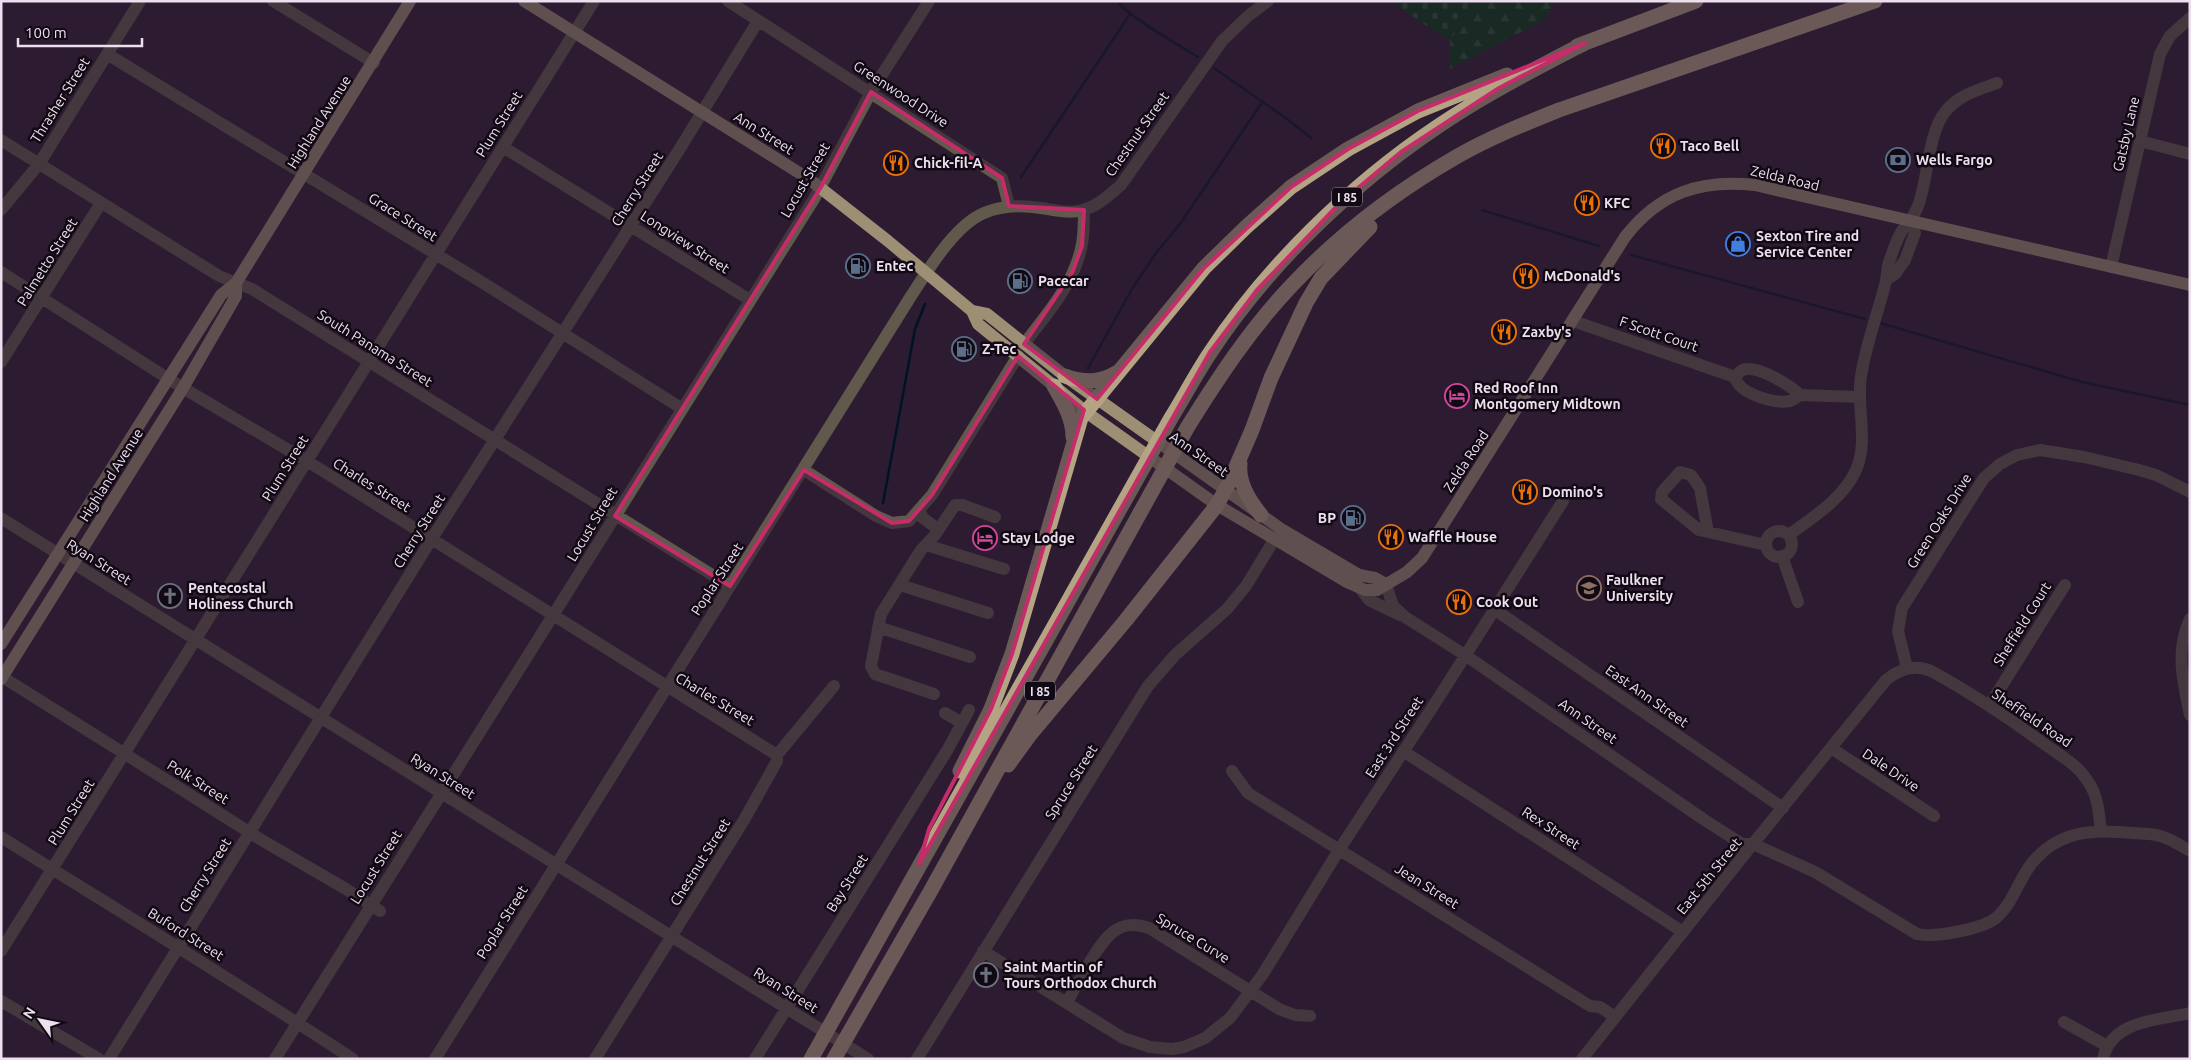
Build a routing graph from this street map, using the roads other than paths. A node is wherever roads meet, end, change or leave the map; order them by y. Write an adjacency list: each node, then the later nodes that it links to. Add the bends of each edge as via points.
1 (140, 1): 15 (street, Thrasher Street)
2 (273, 1): 16 (street)
3 (410, 1): 16 (main road, Highland Avenue)
4 (524, 1): 13 (main road, Ann Street)
5 (594, 1): 13 (street, Plum Street)
6 (728, 1): 12 (street, Greenwood Drive)
7 (928, 1): 18 (street, Locust Street)
8 (1268, 1): 31 (street, Chestnut Street, via 1222,42 1121,185 1102,201)
9 (1696, 1): 14 (highway, I 85)
10 (1875, 1): 27 (highway, I 85, via 1512,129 1456,157)
11 (2190, 18): 21 (street, Gatsby Lane, via 2180,25 2163,47)
12 (758, 21): 18 (street, Greenwood Drive); 19 (street, Cherry Street)
13 (575, 31): 19 (main road, Ann Street); 22 (street, Plum Street)
14 (1585, 42): 49 (highway, via 1418,111 1348,149 1292,187 1204,268); 126 (highway, I 85, via 1499,88 1401,152 1339,204 1256,290 1210,352 1171,418)
15 (107, 54): 24 (street, Thrasher Street); 25 (street, Grace Street)
16 (374, 63): 25 (main road, Highland Avenue)
17 (1997, 83): 32 (street, via 1962,96 1941,116)
18 (871, 92): 26 (street, Locust Street); 29 (street, Greenwood Drive, via 1002,178)
19 (702, 112): 26 (main road, Ann Street); 33 (street, Cherry Street)
20 (1, 140): 24 (street, South Panama Street)
21 (2140, 141): 23 (street); 35 (street, Gatsby Lane)
22 (503, 147): 33 (street, Longview Street); 34 (street, Plum Street)
23 (2190, 154)
24 (39, 164): 28 (street, South Panama Street); 30 (street, Thrasher Street)
25 (304, 175): 34 (street, Grace Street); 38 (main road, Highland Avenue)
26 (821, 187): 37 (main road, Ann Street); 41 (street, Locust Street)
27 (1397, 196): 61 (highway, via 1321,278 1271,378); 128 (highway, I 85, via 1326,252 1291,285 1219,376 1152,490)
28 (101, 203): 38 (street, South Panama Street, via 219,276); 40 (street, Palmetto Street)
29 (1009, 206): 31 (street, Poplar Street, via 1072,212); 37 (street, Poplar Street, via 982,213 961,229)
30 (1, 210)
31 (1084, 210): 45 (street, via 1082,246 1072,273)
32 (1912, 221): 35 (main road, Zelda Road); 43 (main road, Zelda Road, via 1755,185 1718,183 1693,188 1656,206 1634,225); 55 (street, via 1904,228 1888,264 1860,378)
33 (631, 226): 41 (street, Longview Street); 44 (street, Cherry Street)
34 (435, 255): 44 (street, Grace Street); 47 (street, Plum Street)
35 (2111, 267): 39 (main road, Zelda Road)
36 (1, 272): 40 (street, Charles Street)
37 (926, 273): 42 (main road, Ann Street); 63 (street, Poplar Street)
38 (236, 283): 47 (street, South Panama Street, via 252,289); 51 (main road, Highland Avenue, via 221,295); 53 (main road, Highland Avenue, via 236,296)
39 (2190, 285)
40 (42, 297): 48 (street, Palmetto Street); 51 (street, Charles Street)
41 (750, 300): 57 (street, Locust Street)
42 (972, 311): 45 (main road, Ann Street, via 987,314); 46 (main road, Ann Street, via 978,324)
43 (1573, 321): 50 (street, F Scott Court); 85 (main road, Zelda Road, via 1422,558 1407,572)
44 (562, 334): 57 (street, Grace Street); 59 (street, Cherry Street)
45 (1024, 344): 52 (main road, Ann Street)
46 (1018, 356): 52 (main road, Ann Street); 68 (street)
47 (369, 361): 59 (street, South Panama Street); 62 (street, Plum Street)
48 (1, 362)
49 (1121, 370): 52 (highway, via 1092,382); 56 (highway)
50 (1735, 377): 54 (street, via 1740,371 1754,370 1790,386); 54 (street, F Scott Court, via 1741,388 1766,398 1791,401)
51 (168, 378): 53 (street, Charles Street); 80 (main road, Highland Avenue)
52 (1059, 381): 56 (main road, Ann Street); 58 (main road, Ann Street); 60 (highway, via 1073,427)
53 (183, 388): 62 (street, Charles Street); 82 (main road, Highland Avenue)
54 (1800, 395): 55 (street, F Scott Court)
55 (1860, 397): 75 (street, via 1861,449 1854,474 1836,498)
56 (1097, 400): 58 (highway); 64 (main road, Ann Street)
57 (681, 408): 69 (street, Locust Street)
58 (1086, 412): 60 (highway); 67 (main road, Ann Street)
59 (494, 441): 69 (street, South Panama Street); 76 (street, Cherry Street)
60 (1073, 444): 126 (highway, via 1012,654 991,709 929,829)
61 (1240, 457): 64 (highway); 70 (highway, via 1240,480)
62 (307, 461): 76 (street, Charles Street); 96 (street, Plum Street)
63 (804, 470): 68 (street, via 892,524 909,521); 87 (street, Poplar Street)
64 (1226, 491): 67 (highway); 70 (main road, Ann Street)
65 (2190, 492): 100 (street, Green Oaks Drive, via 2156,475 2053,451 2026,452 2000,464 1979,485 1902,608 1898,631)
66 (1563, 501): 90 (street, East 3rd Street)
67 (1217, 505): 77 (main road, Ann Street); 128 (highway, via 1029,736 1000,777)
68 (923, 507): 73 (street, via 923,518)
69 (615, 516): 87 (street, South Panama Street); 92 (street, Locust Street)
70 (1261, 516): 85 (main road, Ann Street, via 1360,575)
71 (995, 517): 73 (street, via 955,505)
72 (1, 518): 80 (street, Ryan Street)
73 (938, 529): 78 (street)
74 (1708, 532): 74 (street, via 1700,488 1691,475 1680,472 1662,492 1661,499 1699,530); 79 (street)
75 (1789, 535): 79 (street, via 1775,532 1768,537); 81 (street, via 1792,546)
76 (431, 540): 92 (street, Charles Street); 109 (street, Cherry Street)
77 (1274, 540): 88 (main road, Ann Street); 134 (street, Spruce Street, via 1241,593 1175,655 1148,686)
78 (926, 545): 83 (street); 84 (street)
79 (1766, 545): 81 (street, via 1773,555)
80 (58, 554): 82 (street, Ryan Street); 97 (main road, Highland Avenue)
81 (1782, 556): 89 (street)
82 (74, 564): 96 (street, Ryan Street); 101 (main road, Highland Avenue)
83 (1004, 569)
84 (900, 584): 91 (street); 95 (street, via 881,614)
85 (1386, 584): 88 (main road, Zelda Road, via 1378,590); 93 (street, Ann Street, via 1393,606)
86 (2065, 585): 105 (street, Sheffield Court)
87 (730, 586): 103 (street, Poplar Street)
88 (1360, 588): 93 (street, Ann Street, via 1370,600)
89 (1798, 602)
90 (1494, 610): 98 (street, East 3rd Street); 117 (street, East Ann Street)
91 (988, 613)
92 (553, 616): 103 (street, Charles Street); 116 (street, Locust Street)
93 (1406, 618): 98 (street, Ann Street)
94 (2190, 619): 108 (street, via 2182,642 2180,667)
95 (878, 627): 99 (street); 104 (street, via 871,666 875,674)
96 (196, 639): 109 (street, Ryan Street); 113 (street, Plum Street)
97 (1, 644)
98 (1464, 655): 112 (street, East 3rd Street); 122 (street, Ann Street, via 1703,819 1742,844)
99 (970, 657)
100 (1907, 668): 105 (street, Sheffield Road, via 1931,670); 111 (street, East 5th Street, via 1888,678)
101 (2, 677): 113 (street, Polk Street)
102 (834, 686): 114 (street, Chestnut Street)
103 (666, 687): 114 (street, Charles Street); 125 (street, Poplar Street)
104 (934, 694)
105 (1989, 706): 119 (street, Sheffield Road, via 2078,768 2095,794)
106 (969, 710): 110 (street, Bay Street)
107 (945, 714): 110 (street)
108 (2190, 715)
109 (320, 717): 116 (street, Ryan Street); 120 (street, Cherry Street)
110 (962, 723): 138 (street, Bay Street)
111 (1831, 748): 117 (street, East 5th Street); 118 (street, Dale Drive)
112 (1403, 751): 123 (street, East 3rd Street); 130 (street, Rex Street)
113 (124, 754): 120 (street, Polk Street); 127 (street, Plum Street)
114 (777, 754): 131 (street, Chestnut Street, via 777,761 744,820)
115 (1232, 770): 123 (street, Jean Street, via 1248,792)
116 (440, 792): 125 (street, Ryan Street); 129 (street, Locust Street)
117 (1783, 808): 122 (street, East 5th Street)
118 (1934, 816)
119 (2100, 831): 122 (street, Ann Street, via 2071,836 2050,847 2031,865 2004,910 1993,921 1935,935 1912,932 1815,872); 124 (street, Ann Street, via 2158,835)
120 (250, 832): 129 (street, Polk Street); 132 (street, Cherry Street)
121 (1, 837): 127 (street, Buford Street)
122 (1754, 844): 130 (street, East 5th Street)
123 (1339, 850): 135 (street, East 3rd Street); 141 (street, Jean Street, via 1590,1006 1600,1007)
124 (2190, 851)
125 (556, 864): 131 (street, Ryan Street); 150 (street, Poplar Street)
126 (919, 864): 145 (highway, I 85)
127 (52, 869): 132 (street, Buford Street); 133 (street, Plum Street)
128 (930, 892): 153 (highway, I 85)
129 (375, 908): 142 (street, Locust Street)
130 (1683, 932): 141 (street, East 5th Street)
131 (672, 936): 138 (street, Ryan Street); 151 (street, Chestnut Street)
132 (177, 948): 142 (street, Buford Street); 147 (street, Cherry Street)
133 (1, 951)
134 (984, 952): 137 (street); 155 (street, Spruce Street)
135 (1250, 990): 137 (street, via 1216,1031 1195,1043 1172,1048 1132,1042); 137 (street, Spruce Curve, via 1149,928 1137,924 1120,927 1107,936); 140 (street, Spruce Curve, via 1286,1012)
136 (1, 1001): 146 (street)
137 (1067, 1003)
138 (787, 1008): 152 (street, Bay Street); 154 (street, Ryan Street)
139 (2190, 1013): 144 (street, via 2127,1028)
140 (1310, 1016)
141 (1615, 1017): 156 (street, East 5th Street)
142 (297, 1022): 148 (street, Locust Street); 149 (street, Buford Street)
143 (2064, 1022): 144 (street)
144 (2107, 1046): 157 (street)
145 (812, 1056)
146 (98, 1059)
147 (108, 1059)
148 (274, 1059)
149 (354, 1059)
150 (435, 1059)
151 (595, 1059)
152 (756, 1059)
153 (834, 1059)
154 (868, 1059)
155 (917, 1059)
156 (1582, 1059)
157 (2103, 1059)

